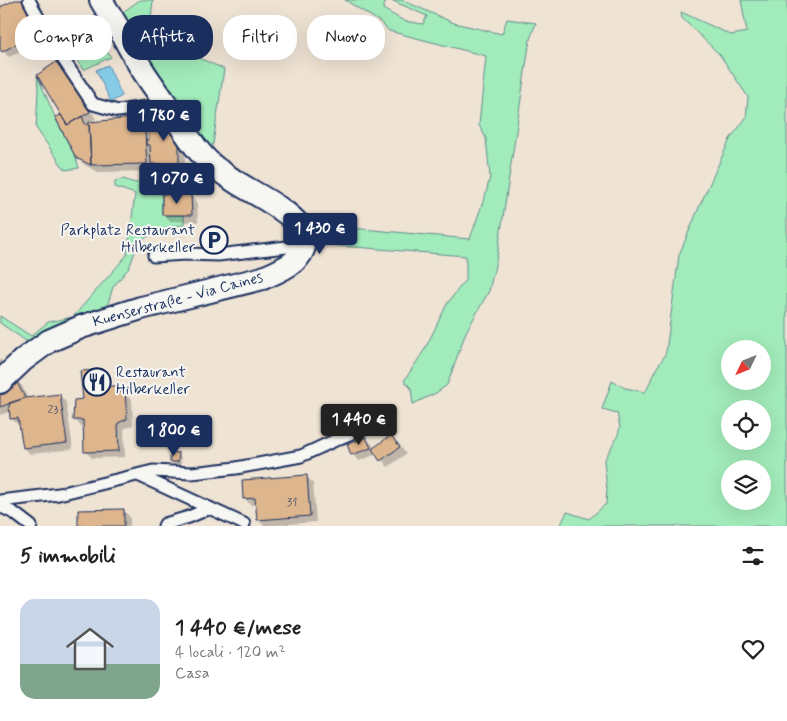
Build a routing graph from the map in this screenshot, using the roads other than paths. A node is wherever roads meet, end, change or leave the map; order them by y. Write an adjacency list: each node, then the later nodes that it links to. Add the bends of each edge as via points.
1 (29, 0): 3 (lane, via 49,38 93,104 118,111)
2 (101, 0): 3 (street, via 141,68)
3 (167, 104): 4 (street, via 200,152 216,168 298,223 304,234)
4 (304, 245): 5 (lane, via 218,255); 6 (street, Kuenserstraße - Via Caines, via 299,258 263,278 141,308 49,341)
5 (154, 256)
6 (0, 382)
7 (366, 427): 8 (lane, via 301,456 192,473 153,471)
8 (138, 474): 9 (lane, via 60,494); 11 (lane)
9 (0, 501)
10 (0, 506): 13 (lane)
11 (210, 508): 12 (lane); 14 (lane)
12 (244, 524)
13 (31, 526)
14 (164, 526)

